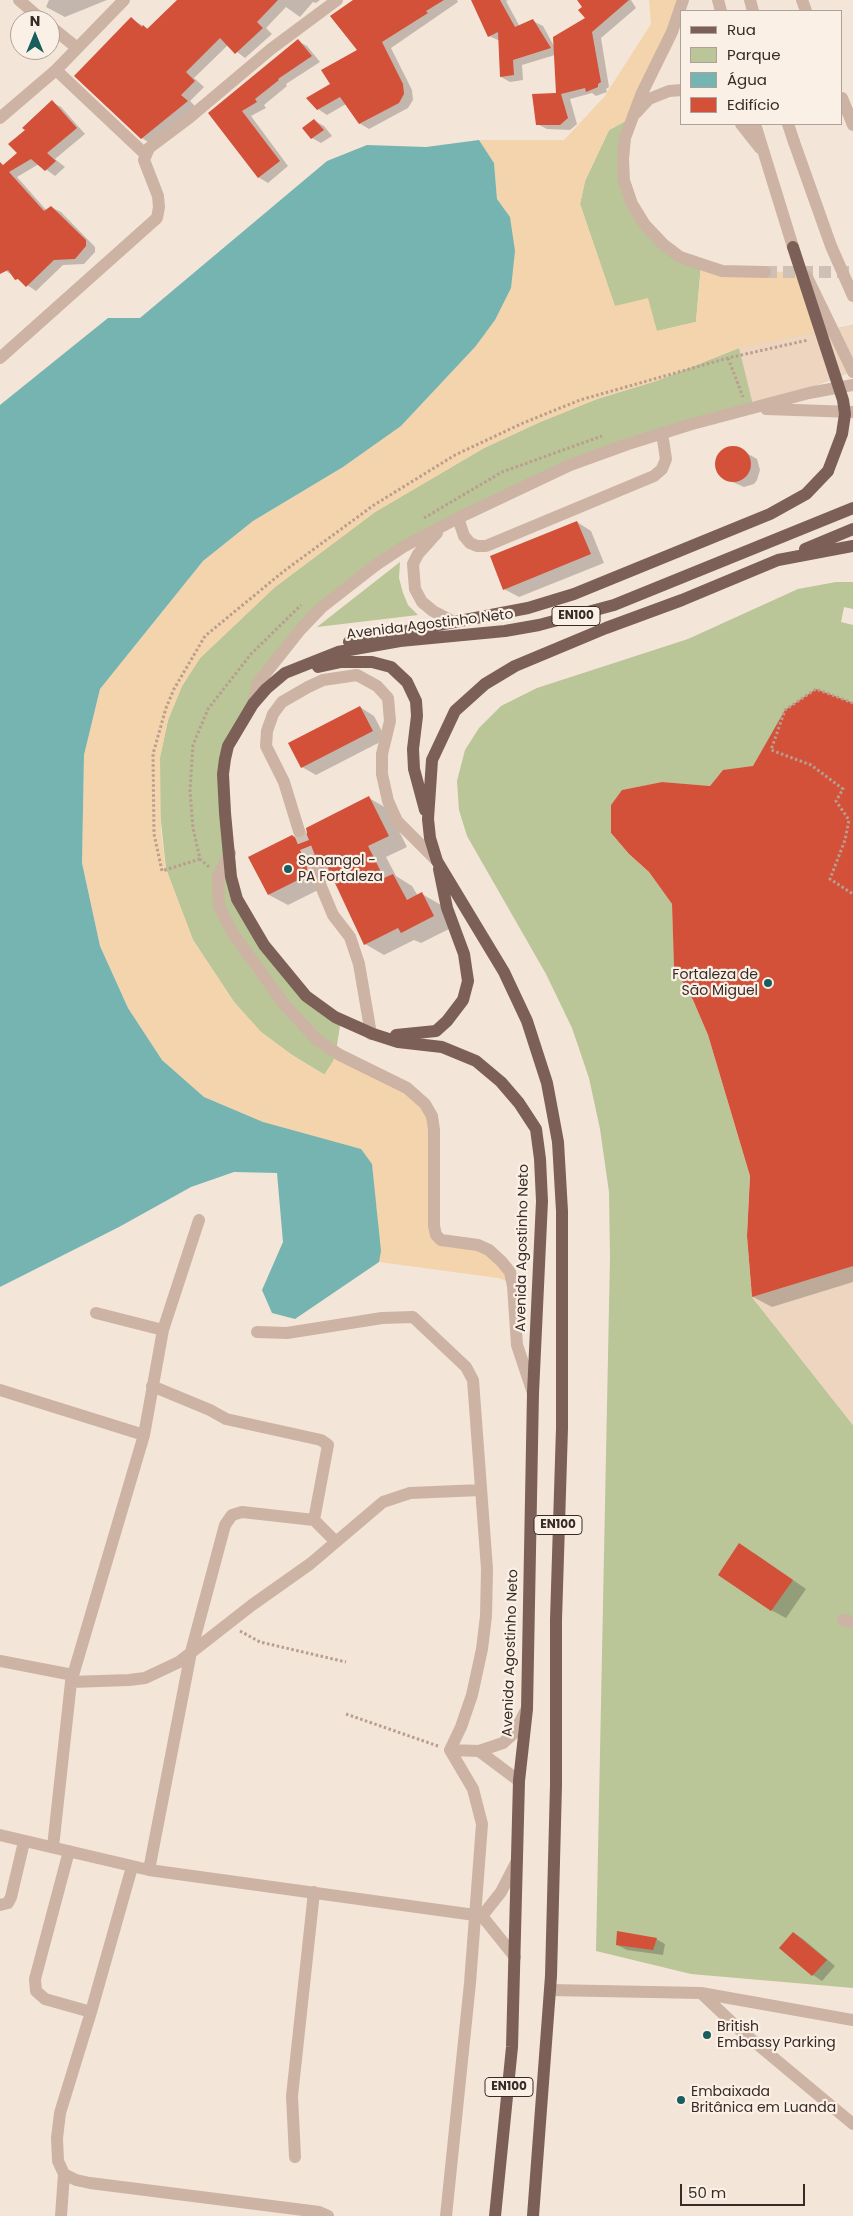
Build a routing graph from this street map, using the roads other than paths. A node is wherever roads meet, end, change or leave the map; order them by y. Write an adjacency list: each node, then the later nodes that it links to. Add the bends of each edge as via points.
1 (19, 0): 5 (street)
2 (124, 0): 7 (street)
3 (337, 0): 17 (street, via 271,48)
4 (683, 0): 11 (street, via 672,32 649,74)
5 (30, 10)
6 (60, 34): 7 (street)
7 (76, 47): 8 (street)
8 (56, 70): 12 (street); 17 (street)
9 (680, 90): 11 (street, via 649,99)
10 (843, 101): 16 (street)
11 (633, 116): 20 (street, via 625,138 624,181 632,204 645,225 680,257 722,271)
12 (0, 118)
13 (742, 125): 18 (street)
14 (755, 125): 18 (street)
15 (788, 125): 21 (street, bridge, via 831,246)
16 (853, 126)
17 (145, 154): 22 (street, via 144,166 158,196 157,218)
18 (764, 154): 19 (street)
19 (793, 248): 23 (street, bridge); 33 (main road, bridge, via 843,400 842,434 828,471 806,494 788,505 694,547 564,597 528,608)
20 (765, 272)
21 (853, 296)
22 (0, 358)
23 (853, 372)
24 (853, 385): 25 (street)
25 (754, 409): 26 (street); 27 (street)
26 (853, 412)
27 (662, 433): 29 (street, via 570,465); 29 (street, via 666,458 654,476 494,542 477,546 464,536)
28 (853, 508): 34 (main road, Avenida Agostinho Neto / EN100, via 587,613 505,631 400,641 338,652)
29 (458, 518): 33 (street, via 427,542 413,564 416,590 422,602); 35 (street, via 382,560 322,607 258,683)
30 (853, 530): 32 (main road)
31 (853, 546): 32 (main road, EN100)
32 (778, 560): 36 (main road, EN100, via 515,666 485,684 455,711 438,745 432,760)
33 (454, 622): 34 (main road, via 338,645 308,655)
34 (285, 673): 35 (main road, Avenida Agostinho Neto / EN100); 36 (main road, via 359,661 391,667 407,682 416,701 414,769)
35 (253, 704): 38 (main road, Avenida Agostinho Neto / EN100, via 228,746 225,759 223,796)
36 (428, 819): 39 (main road, EN100)
37 (299, 831): 39 (street, via 284,782 266,746 273,714 282,702 323,680 357,676 377,686 388,698 390,721 382,754 382,774 390,806 397,820)
38 (230, 853): 41 (main road, Avenida Agostinho Neto / EN100, via 231,877 237,899 264,945 306,996 335,1017); 48 (street, via 218,876 219,906 232,932 284,1004 318,1040 340,1055 408,1088 432,1116 436,1236 441,1240 486,1248 510,1272 517,1345)
39 (437, 861): 41 (main road, via 447,908 464,954 468,981 464,1000 448,1021 436,1030 408,1035); 71 (main road, EN100, via 504,972 527,1021 547,1084 558,1142 562,1211 562,1428)
40 (315, 872): 41 (street, via 334,915 350,937 359,964)
41 (372, 1034): 48 (main road, Avenida Agostinho Neto / EN100, via 398,1042 442,1047 476,1061 501,1082 536,1129 542,1201)
42 (199, 1220): 44 (street)
43 (96, 1313): 44 (street)
44 (163, 1330): 46 (street)
45 (257, 1332): 50 (street, via 295,1333 382,1318 413,1317 466,1367 472,1380)
46 (152, 1386): 49 (street); 51 (street, via 226,1419 321,1440 328,1445)
47 (0, 1390): 49 (street)
48 (533, 1393): 56 (main road, Avenida Agostinho Neto / EN100)
49 (144, 1436): 55 (street)
50 (481, 1490): 52 (street, via 410,1493 383,1502); 57 (street, via 487,1570 486,1616 472,1695)
51 (314, 1520): 52 (street); 53 (street, via 242,1512 232,1515 225,1525)
52 (336, 1542): 53 (street)
53 (191, 1652): 55 (street, via 179,1662 145,1678); 66 (street)
54 (0, 1661): 55 (street)
55 (72, 1678): 62 (street)
56 (527, 1709): 58 (street, via 515,1732 503,1743); 59 (main road, Avenida Agostinho Neto / EN100)
57 (450, 1750): 58 (street); 69 (street, via 472,1789 482,1824)
58 (480, 1751): 59 (street)
59 (519, 1780): 64 (main road, Avenida Agostinho Neto / EN100)
60 (0, 1835): 61 (street)
61 (24, 1842): 62 (street); 68 (street, via 11,1897 8,1903)
62 (53, 1847): 63 (street)
63 (69, 1851): 65 (street); 73 (street, via 35,1979 36,1991 45,1999)
64 (517, 1861): 69 (street, via 501,1892); 70 (main road, Avenida Agostinho Neto / EN100)
65 (132, 1866): 66 (street); 73 (street)
66 (149, 1870): 67 (street)
67 (314, 1892): 69 (street); 76 (street, via 292,2096)
68 (0, 1905)
69 (478, 1915): 70 (street); 80 (street)
70 (515, 1957): 81 (main road, Avenida Agostinho Neto / EN100, via 512,2047)
71 (550, 1990): 72 (street); 82 (main road, EN100)
72 (701, 1993): 74 (street); 75 (street)
73 (91, 2012): 77 (street, via 60,2113 58,2161)
74 (853, 2020)
75 (853, 2124)
76 (295, 2157)
77 (64, 2174): 78 (street); 79 (street, via 90,2183 319,2212)
78 (61, 2216)
79 (328, 2216)
80 (446, 2216)
81 (495, 2216)
82 (533, 2216)

